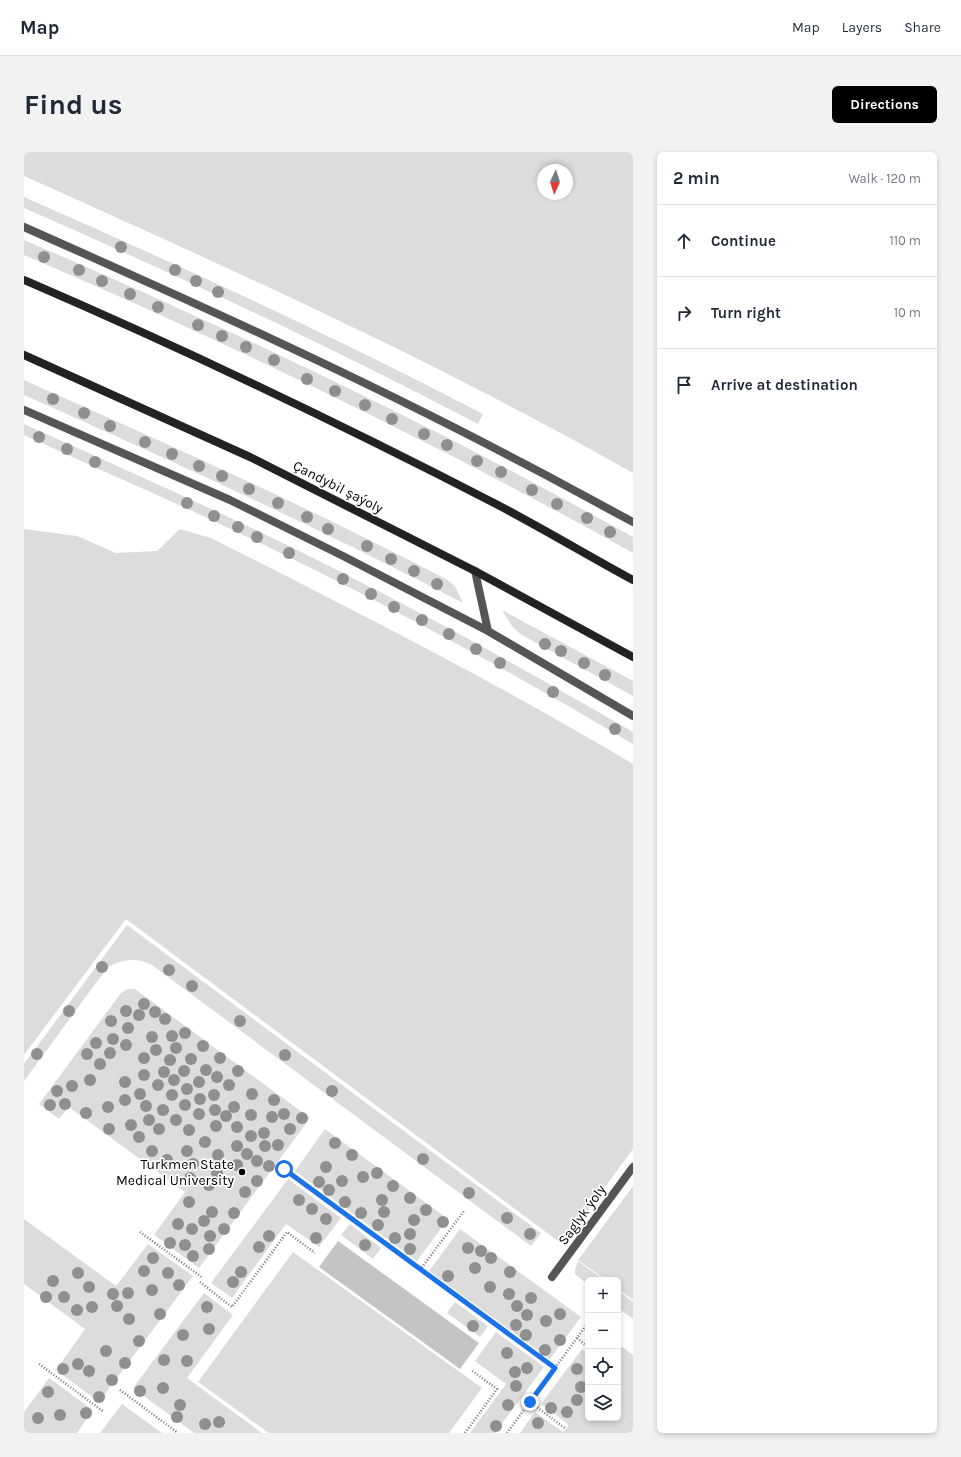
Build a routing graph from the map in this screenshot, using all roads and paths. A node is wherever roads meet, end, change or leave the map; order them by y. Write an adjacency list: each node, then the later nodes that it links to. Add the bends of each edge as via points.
1 (24, 227): 5 (street, via 395,398 519,460)
2 (24, 280): 7 (main road, via 166,343 378,445 497,505)
3 (24, 355): 6 (main road, Çandybil şaýoly, via 250,457)
4 (24, 410): 8 (street, via 230,500)
5 (633, 522)
6 (475, 571): 8 (street); 9 (main road, Çandybil şaýoly)
7 (633, 580)
8 (488, 631): 10 (street)
9 (633, 657)
10 (633, 716)
11 (633, 1168): 17 (street, Saglyk ýoly)
12 (284, 1169): 16 (path)
13 (464, 1211): 16 (path)
14 (140, 1232): 18 (path)
15 (315, 1253): 19 (path, via 287,1232 232,1307)
16 (420, 1270): 24 (path)
17 (552, 1277)
18 (203, 1278)
19 (200, 1282)
20 (585, 1327): 21 (path)
21 (577, 1338): 22 (path); 24 (path)
22 (585, 1345)
23 (39, 1364): 28 (path)
24 (555, 1368): 27 (path)
25 (471, 1370): 31 (path, via 497,1389)
26 (120, 1390): 30 (path)
27 (530, 1402): 29 (path); 32 (path)
28 (104, 1412)
29 (566, 1428)
30 (178, 1433)
31 (465, 1433)
32 (507, 1433)

